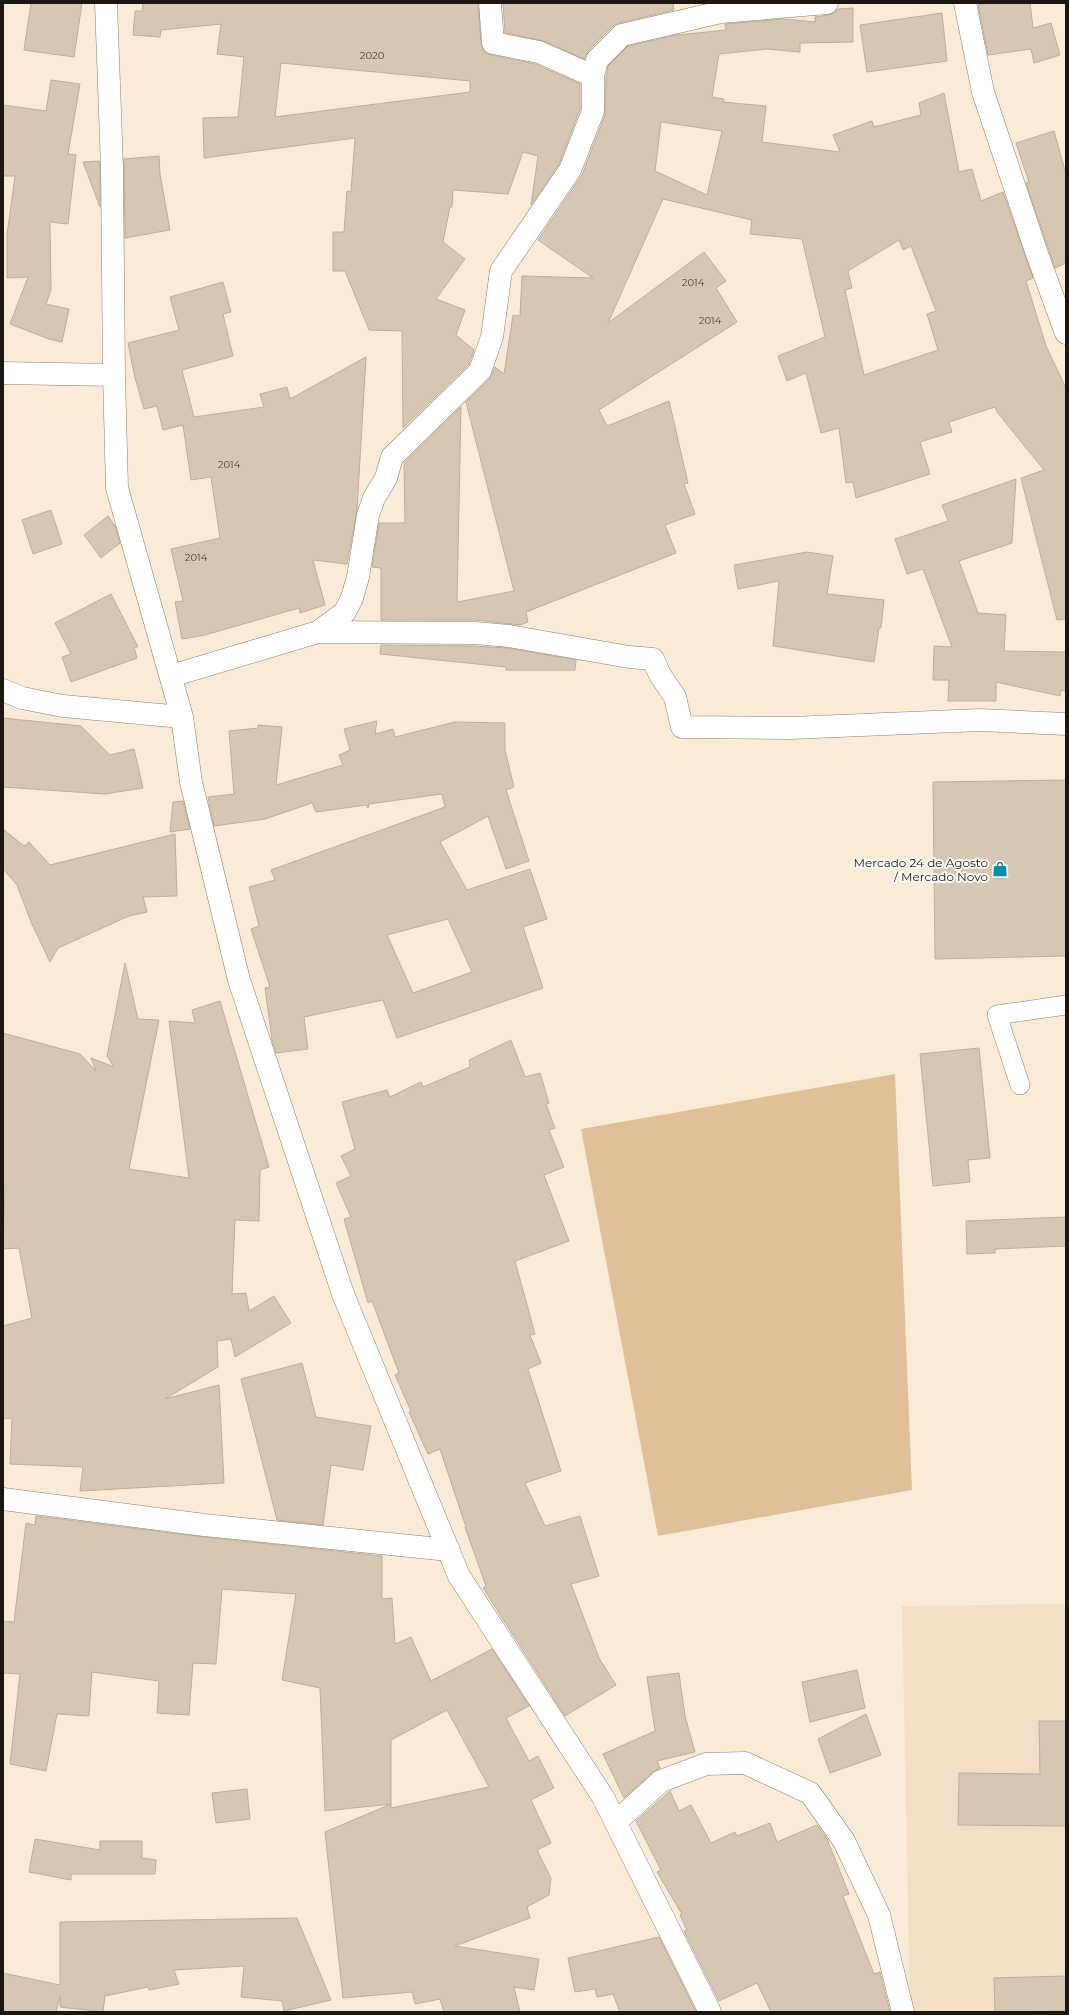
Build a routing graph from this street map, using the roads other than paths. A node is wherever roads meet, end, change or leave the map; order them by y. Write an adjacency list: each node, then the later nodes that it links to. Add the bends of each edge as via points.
1 (106, 3): 8 (street, via 112,168)
2 (490, 3): 5 (street, via 493,43 539,52)
3 (827, 3): 5 (street, via 721,12 622,36 597,60)
4 (965, 3): 6 (street, via 983,92)
5 (593, 76): 9 (street, via 593,111 570,170 501,271 492,337 480,371 392,457 386,478 374,498 368,515 352,598 345,612)
6 (1066, 333)
7 (3, 373): 8 (street)
8 (114, 375): 10 (street, via 117,488)
9 (318, 632): 10 (street); 13 (street, via 475,633 653,659 674,697 682,727 791,728 980,720)
10 (171, 676): 12 (street)
11 (3, 690): 12 (street, via 22,698 63,706)
12 (182, 717): 17 (street, via 191,782 244,995 343,1294)
13 (1066, 724)
14 (1066, 1005): 15 (lane, via 997,1015)
15 (1020, 1085)
16 (3, 1499): 17 (street, via 204,1525)
17 (449, 1550): 18 (street, via 459,1576 603,1797)
18 (616, 1822): 19 (street); 20 (street, via 661,1781 706,1764 746,1763 810,1793 844,1841 879,1915)
19 (710, 2012)
20 (903, 2012)

